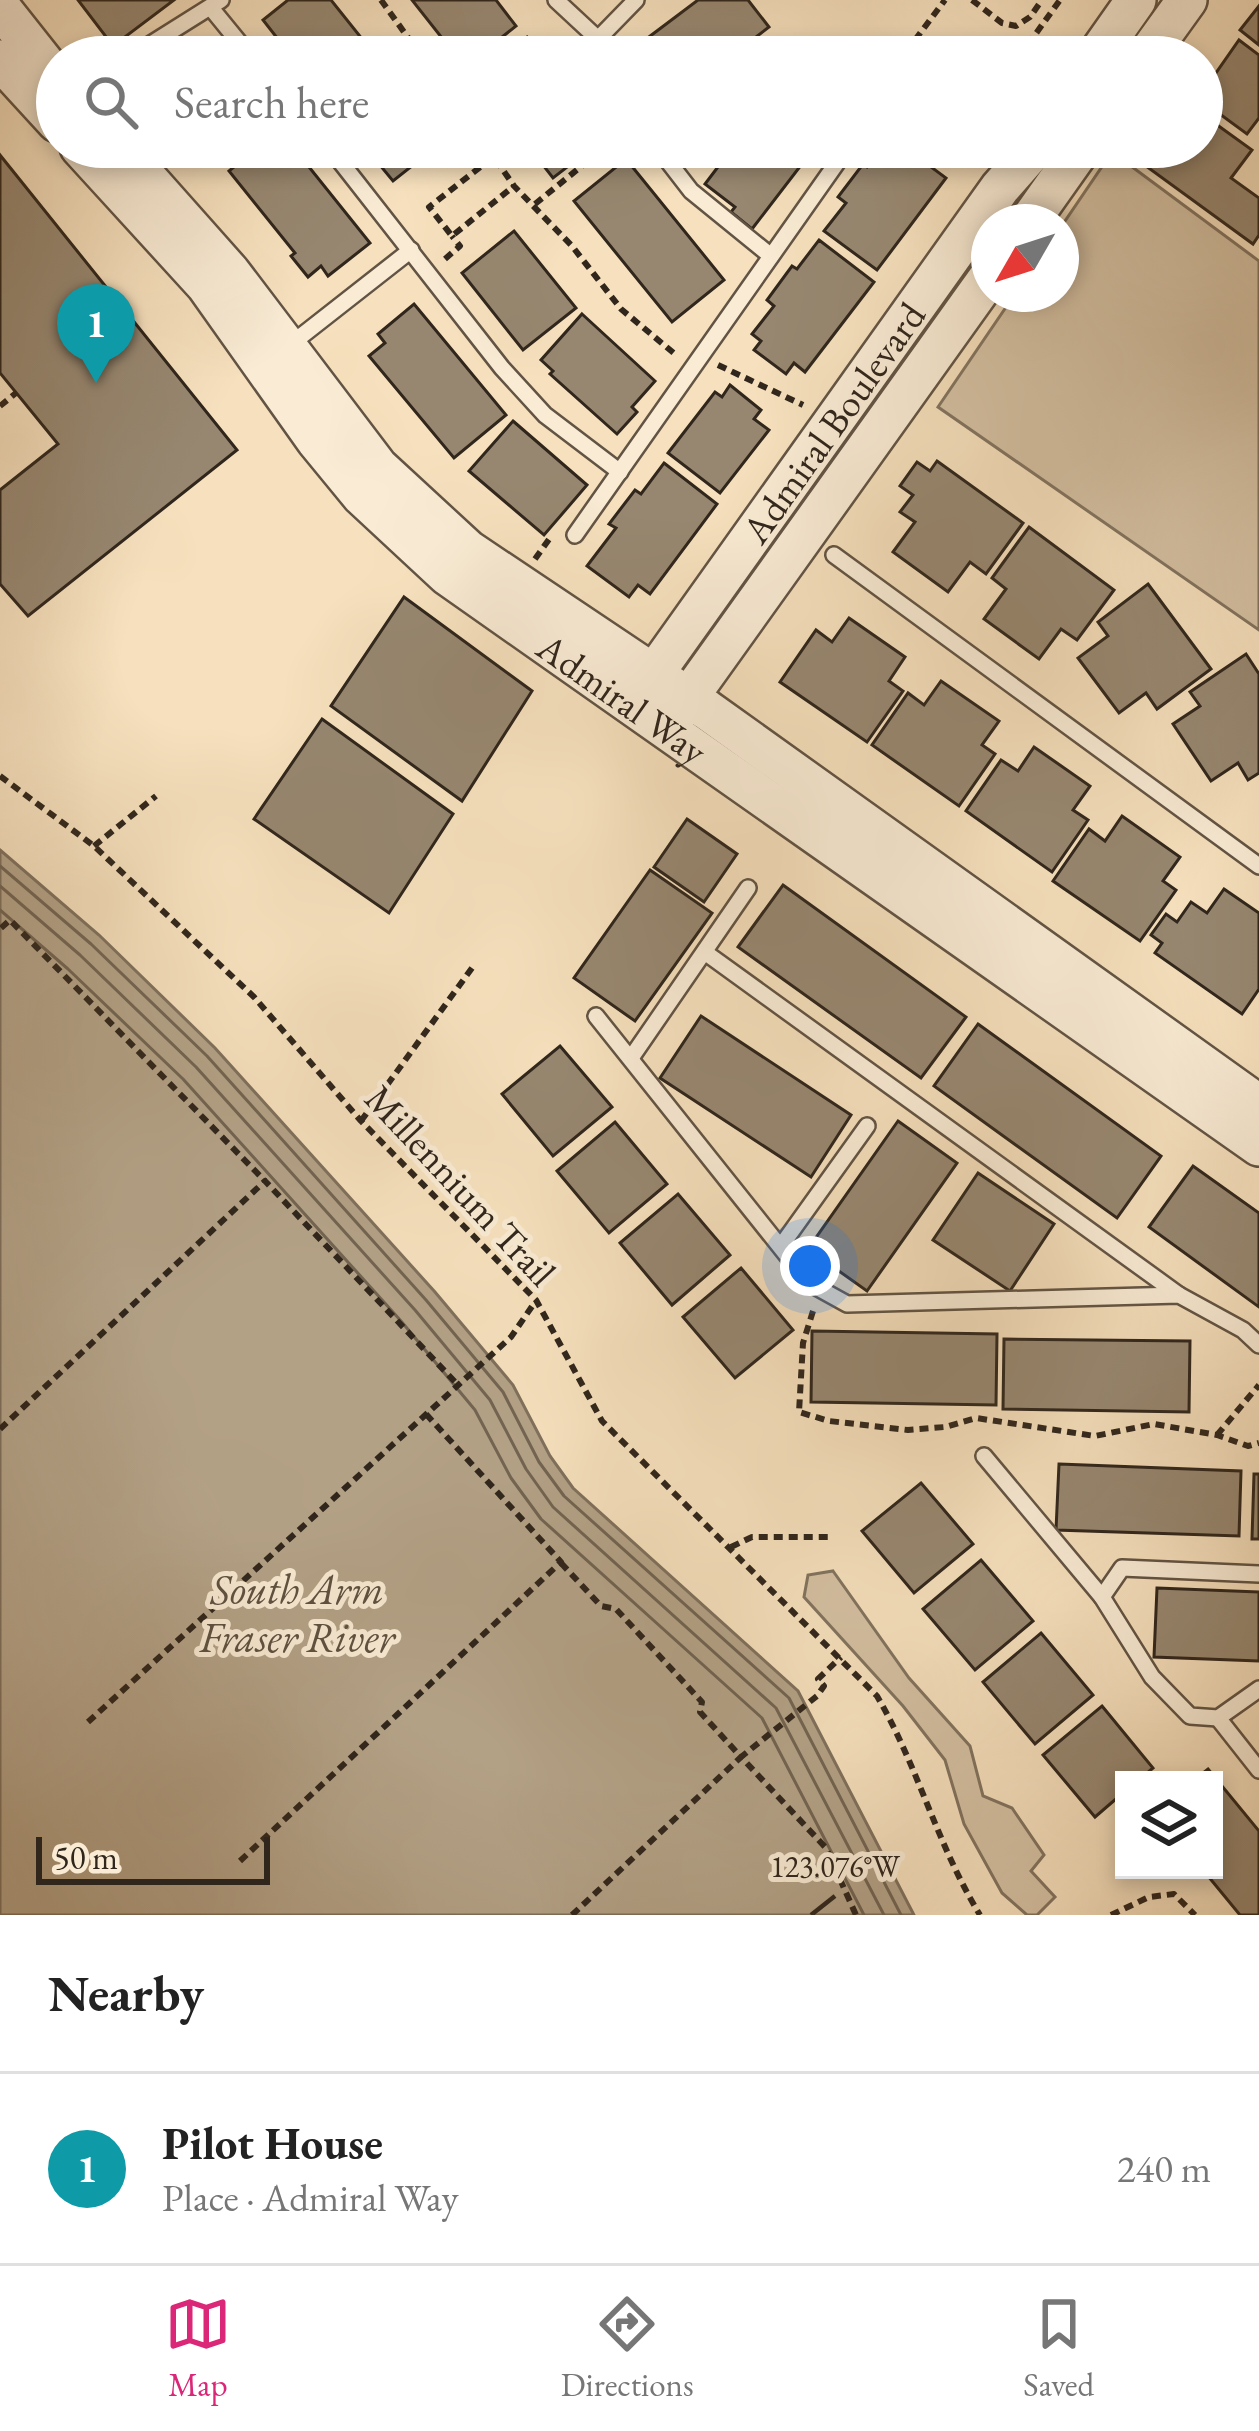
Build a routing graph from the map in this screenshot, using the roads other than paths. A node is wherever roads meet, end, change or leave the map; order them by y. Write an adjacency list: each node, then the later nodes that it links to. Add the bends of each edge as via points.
1 (556, 0): 9 (lane)
2 (636, 0): 10 (lane)
3 (1136, 0): 11 (street)
4 (1187, 0): 12 (street)
5 (216, 4): 7 (lane); 8 (lane)
6 (0, 8): 13 (street)
7 (164, 36)
8 (237, 36)
9 (594, 36)
10 (602, 36)
11 (1111, 36)
12 (1162, 36)
13 (36, 53)
14 (0, 60): 15 (street)
15 (36, 99)
16 (99, 168): 27 (street, Admiral Way)
17 (138, 168): 27 (street, Admiral Way, via 230,272)
18 (346, 168): 24 (lane)
19 (674, 168): 25 (lane)
20 (833, 168): 25 (lane)
21 (1018, 168): 31 (street, Admiral Boulevard)
22 (1067, 168): 23 (street)
23 (1041, 204)
24 (411, 250): 27 (lane); 28 (lane, via 545,416)
25 (771, 256): 28 (lane)
26 (971, 302): 32 (street, Admiral Boulevard)
27 (276, 356): 31 (street, Admiral Way, via 316,440 362,496 468,550)
28 (620, 472): 29 (lane)
29 (575, 536)
30 (834, 556): 33 (lane)
31 (643, 689): 32 (street, Admiral Way)
32 (678, 713): 38 (street, Admiral Way); 40 (street, Admiral Way)
33 (1259, 866)
34 (748, 889): 35 (lane)
35 (706, 953): 37 (lane); 42 (lane)
36 (596, 1016): 37 (lane)
37 (631, 1058): 41 (lane)
38 (1259, 1105)
39 (867, 1126): 41 (lane)
40 (1259, 1146)
41 (781, 1246): 42 (lane, via 808,1283 847,1304)
42 (1179, 1294): 43 (lane)
43 (1259, 1345)
44 (984, 1456): 46 (lane)
45 (1259, 1574): 46 (lane, via 1122,1568)
46 (1102, 1597): 48 (lane, via 1152,1677 1190,1715)
47 (1259, 1689): 48 (lane)
48 (1218, 1718): 49 (lane)
49 (1259, 1770)

